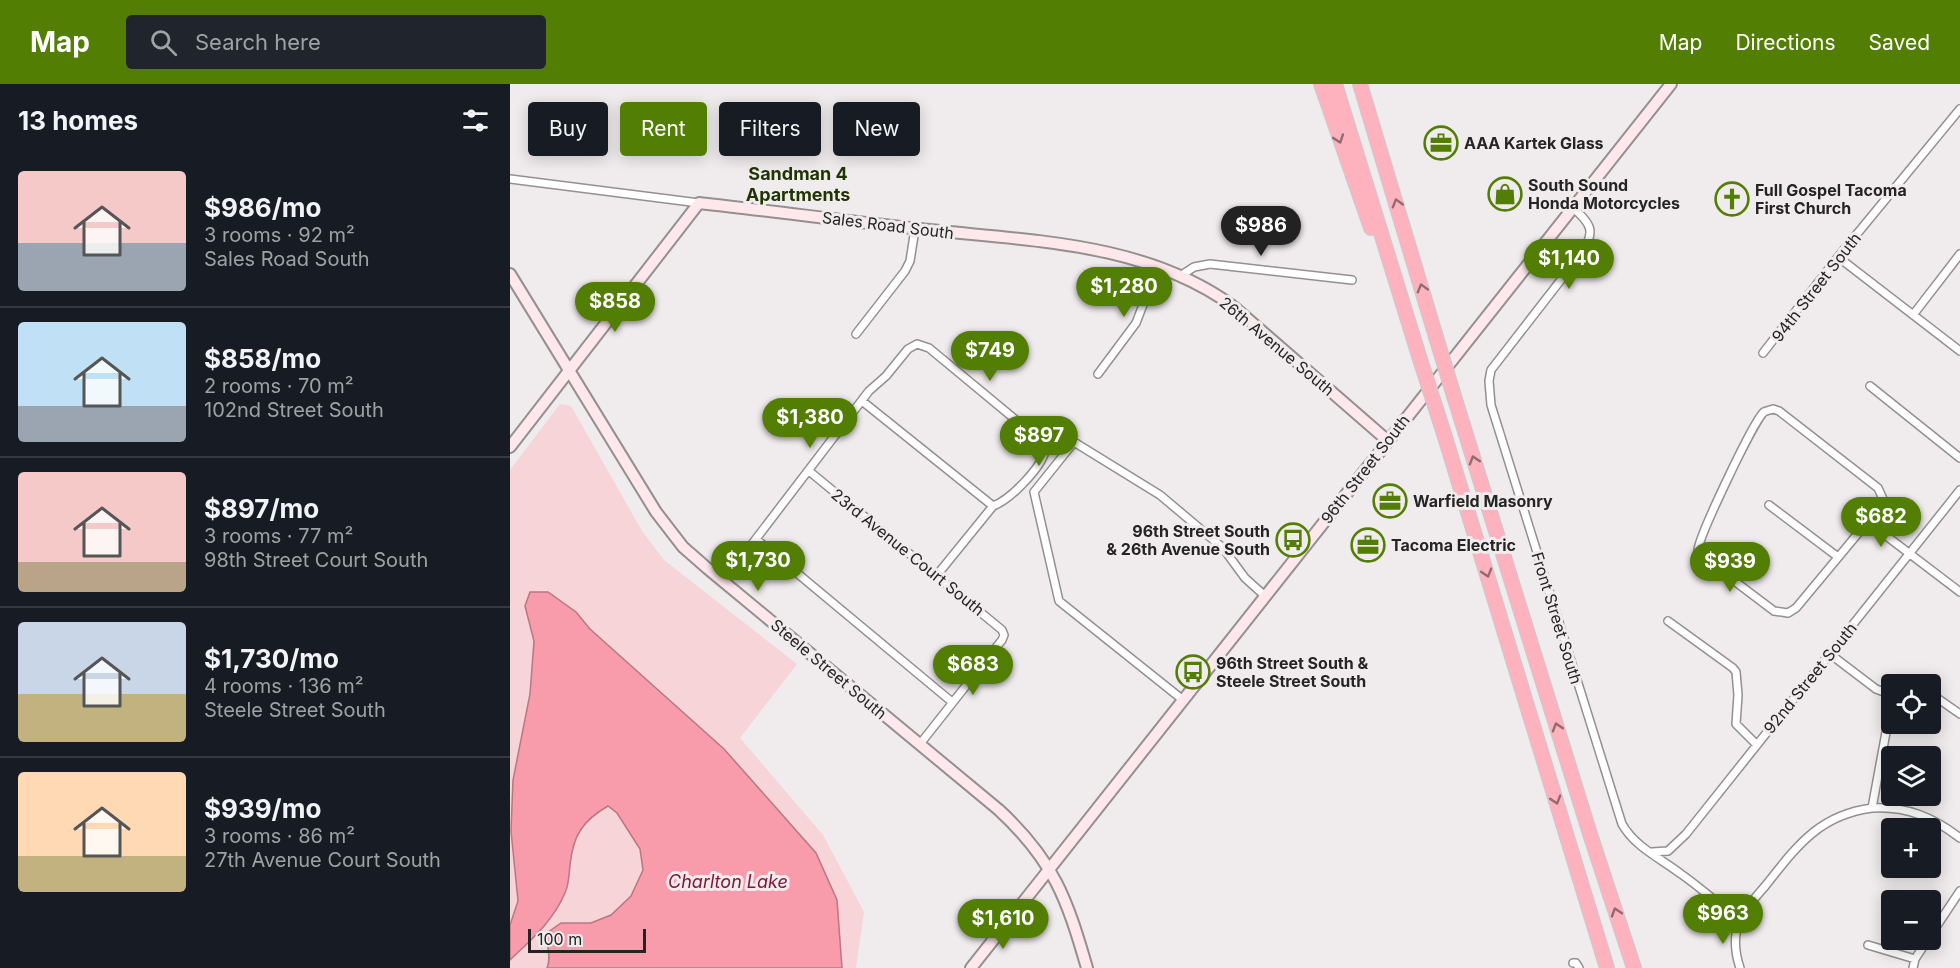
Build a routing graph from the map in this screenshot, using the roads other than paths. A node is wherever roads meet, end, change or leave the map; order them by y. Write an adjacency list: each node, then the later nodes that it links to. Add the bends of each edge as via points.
1 (1321, 84): 19 (highway, one-way to 19, via 1380,255)
2 (1335, 84): 19 (highway)
3 (1362, 84): 64 (highway, one-way to 3, bridge, via 1454,396)
4 (1671, 84): 8 (main road, 96th Street South)
5 (1960, 109): 12 (street, 94th Street South)
6 (510, 179): 7 (street, Sales Road South)
7 (699, 203): 9 (main road, Sales Road South); 22 (main road)
8 (1572, 207): 26 (main road, 96th Street South); 53 (street, Front Street South, via 1590,227 1588,245 1491,370 1491,405 1619,816 1634,840)
9 (915, 229): 10 (main road, Sales Road South); 18 (street, via 905,271)
10 (1088, 248): 13 (main road, 26th Avenue South)
11 (1960, 254): 17 (street)
12 (1838, 257): 17 (street); 21 (street, 94th Street South)
13 (1158, 266): 15 (main road, 26th Avenue South); 23 (street, via 1136,323)
14 (510, 274): 22 (main road, Steele Street South)
15 (1180, 276): 16 (street, via 1194,267 1210,264); 26 (main road, 26th Avenue South, via 1234,307)
16 (1352, 280)
17 (1913, 315): 20 (street)
18 (856, 334)
19 (1414, 336): 63 (highway, one-way to 63, bridge)
20 (1960, 351)
21 (1763, 353)
22 (569, 369): 27 (main road); 38 (main road, Steele Street South, via 664,523 683,547)
23 (1098, 374)
24 (1870, 386): 28 (street)
25 (862, 401): 29 (street); 31 (street); 31 (street, via 908,350 917,344 926,345 1045,448 1041,461 1018,489 1006,501)
26 (1388, 441): 40 (main road, 96th Street South)
27 (510, 447)
28 (1960, 458)
29 (809, 471): 34 (street); 37 (street, 23rd Avenue Court South)
30 (1960, 490): 35 (street, 92nd Street South)
31 (993, 506): 37 (street)
32 (1769, 506): 36 (street)
33 (1868, 522): 35 (street); 36 (street); 36 (street, via 1883,499 1878,488 1779,411 1764,412 1708,519 1699,553 1774,611 1788,613)
34 (756, 539): 38 (street); 46 (street)
35 (1910, 553): 39 (street); 42 (street, 92nd Street South)
36 (1838, 557)
37 (937, 575): 46 (street, 23rd Avenue Court South, via 1000,627 1004,635)
38 (723, 582): 49 (main road, Steele Street South)
39 (1960, 592)
40 (1265, 596): 44 (main road, 96th Street South); 44 (street, via 1245,578 1228,554 1160,495 1074,442 1034,492 1059,602)
41 (1668, 621): 50 (street, via 1733,668 1738,681 1736,724)
42 (1830, 654): 43 (street); 50 (street, 92nd Street South)
43 (1881, 691)
44 (1183, 700): 54 (main road, 96th Street South)
45 (1941, 701): 47 (street)
46 (952, 702): 49 (street)
47 (1960, 714)
48 (1886, 734): 51 (street)
49 (920, 744): 54 (main road, Steele Street South, via 1011,821)
50 (1756, 745): 53 (street, 92nd Street South, via 1686,834 1668,850)
51 (1872, 808): 52 (street, via 1916,812); 57 (street, via 1835,818 1811,833)
52 (1960, 838)
53 (1652, 852): 57 (street, Front Street South)
54 (1050, 869): 61 (main road, 96th Street South); 62 (main road, Steele Street South, via 1070,911)
55 (1960, 891): 56 (street)
56 (1941, 919)
57 (1739, 920): 65 (street, via 1735,947)
58 (1868, 945): 60 (street)
59 (1921, 950): 60 (street)
60 (1916, 959): 66 (street)
61 (971, 968)
62 (1087, 968)
63 (1607, 968)
64 (1634, 968)
65 (1740, 968)
66 (1913, 968)

